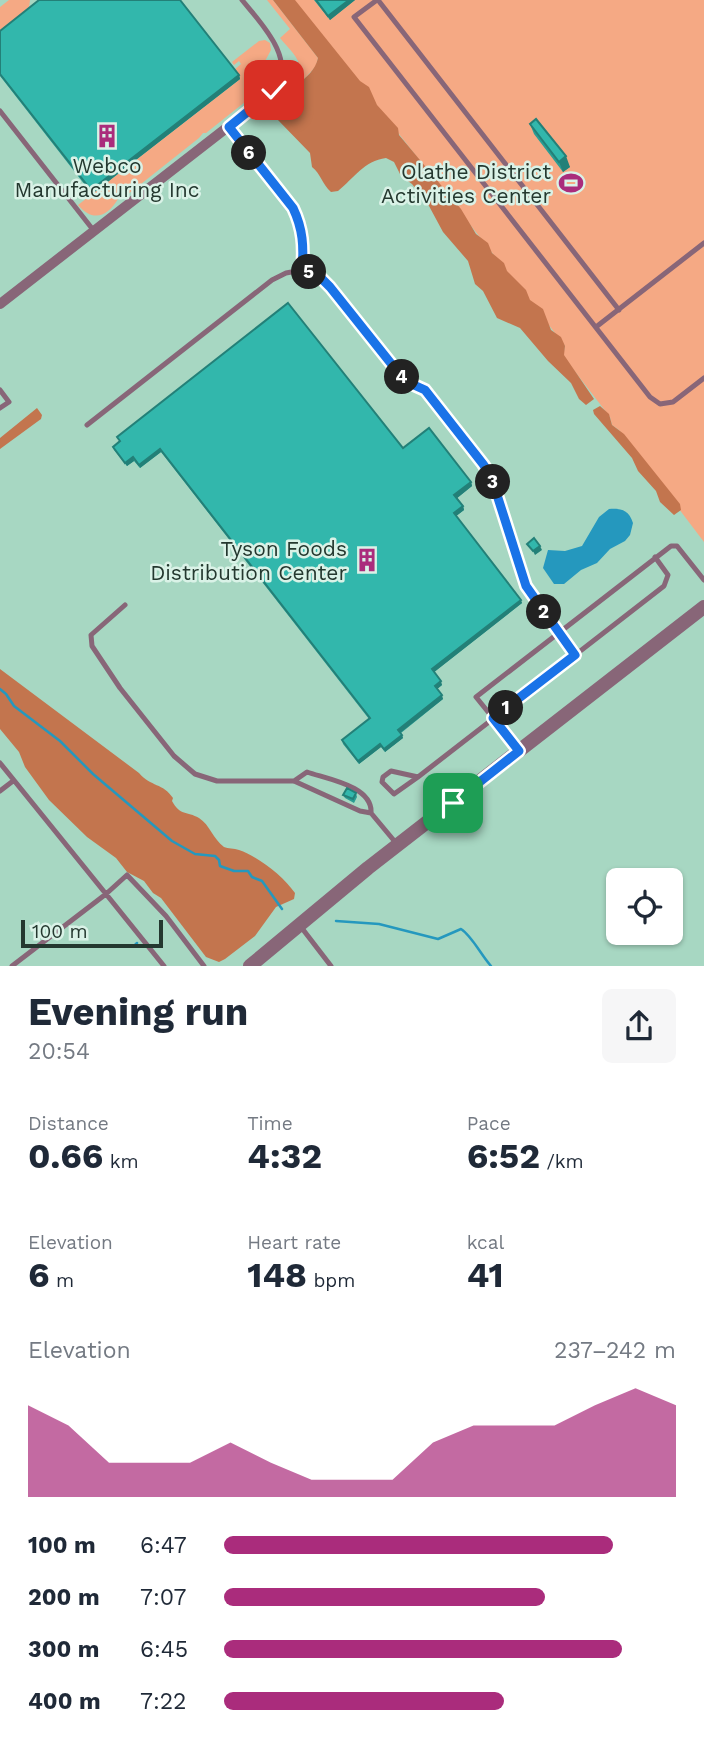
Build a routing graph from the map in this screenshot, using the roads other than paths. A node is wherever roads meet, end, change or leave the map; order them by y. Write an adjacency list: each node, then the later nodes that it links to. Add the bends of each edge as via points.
1 (242, 0): 4 (lane, via 274,40 280,74 274,90)
2 (377, 0): 9 (lane); 10 (lane, via 354,17)
3 (0, 111): 5 (lane)
4 (229, 127): 5 (street); 7 (lane, via 293,208 305,245)
5 (94, 231): 8 (street)
6 (704, 243): 9 (lane)
7 (302, 270): 14 (lane, via 272,280); 19 (lane, via 330,287 405,381 425,390 483,464 491,476 526,586)
8 (0, 304)
9 (618, 310): 10 (lane)
10 (596, 327): 11 (lane, via 660,404 673,402)
11 (704, 378)
12 (0, 390): 13 (lane, via 9,401)
13 (0, 408)
14 (87, 425)
15 (655, 557): 16 (lane, via 677,546); 19 (lane); 20 (lane, via 668,575 664,586)
16 (704, 580)
17 (125, 605): 26 (lane, via 96,628 92,646 179,762 204,779)
18 (704, 607): 22 (street)
19 (559, 633): 20 (lane); 21 (lane, via 476,697)
20 (575, 655): 21 (lane)
21 (493, 718): 22 (lane); 24 (lane)
22 (519, 751): 29 (street)
23 (0, 763): 25 (lane)
24 (418, 777): 24 (lane, via 391,771 382,782 394,794)
25 (13, 780): 27 (lane); 30 (lane)
26 (294, 781): 28 (lane); 28 (lane, via 307,772 351,787 368,799)
27 (0, 791)
28 (371, 813): 29 (lane)
29 (397, 845): 31 (street)
30 (106, 894): 32 (lane); 33 (lane); 34 (lane, via 127,875)
31 (299, 924): 35 (street); 36 (lane)
32 (12, 966)
33 (164, 966)
34 (204, 966)
35 (250, 966)
36 (331, 966)

